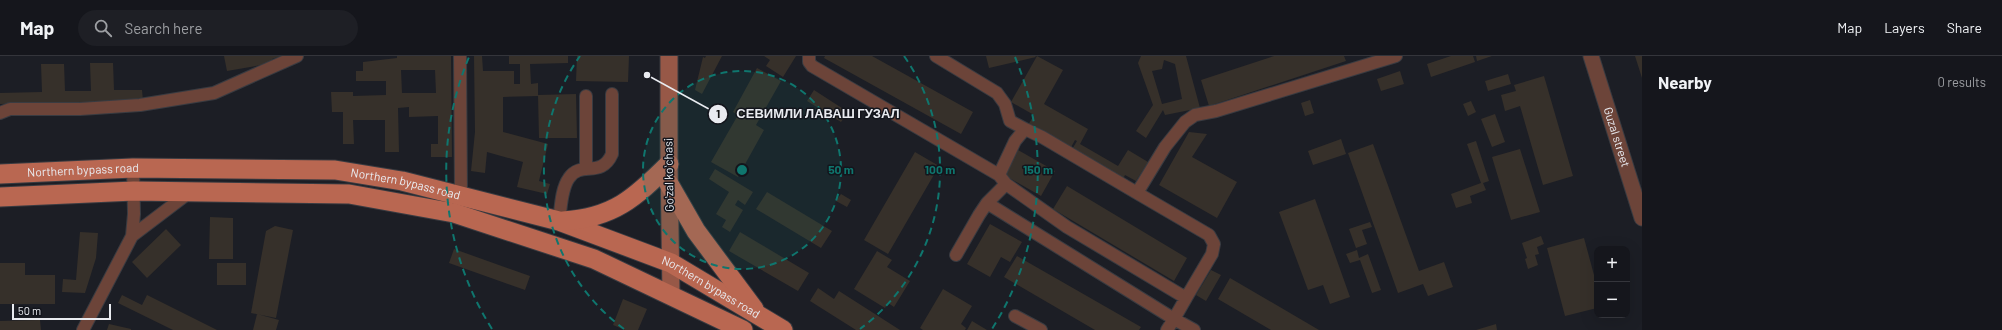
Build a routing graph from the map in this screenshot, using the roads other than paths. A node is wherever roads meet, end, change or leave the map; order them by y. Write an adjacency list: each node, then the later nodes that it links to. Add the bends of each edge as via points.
1 (298, 56): 10 (street, via 214,93 140,104 10,109)
2 (460, 56): 21 (street)
3 (669, 56): 12 (main road, Goʻzal koʻchasi)
4 (809, 56): 16 (street, via 812,66)
5 (936, 56): 11 (street, via 997,94 1005,104 1010,120)
6 (1396, 56): 20 (street, via 1216,111 1195,115 1178,130)
7 (1591, 56): 24 (street, Guzal street)
8 (612, 94): 14 (street, via 612,154 601,168)
9 (586, 96): 14 (street)
10 (0, 113)
11 (1025, 129): 16 (street, via 1015,141); 20 (street)
12 (669, 164): 17 (main road, Goʻzal koʻchasi); 25 (main road, via 645,188 616,208 582,220)
13 (133, 168): 15 (main road, Northern bypass road); 19 (street); 21 (main road, Northern bypass road, via 335,170 402,181)
14 (586, 169): 25 (street, via 579,169 568,178)
15 (0, 174)
16 (1003, 179): 23 (street); 30 (street, via 1067,227)
17 (669, 184): 28 (main road, Goʻzal koʻchasi); 31 (main road, via 696,231)
18 (192, 190): 19 (main road, Northern bypass road); 26 (street); 29 (main road, Northern bypass road, via 349,194 454,213 594,259)
19 (134, 191): 22 (main road, Northern bypass road); 26 (street)
20 (1137, 193): 30 (street, via 1209,235 1214,244 1212,254)
21 (461, 196): 25 (main road, Northern bypass road)
22 (0, 197)
23 (987, 204): 27 (street); 33 (street)
24 (1642, 218)
25 (559, 221): 28 (main road, Northern bypass road)
26 (132, 236): 34 (street)
27 (956, 255)
28 (671, 263): 29 (main road, Goʻzal koʻchasi); 31 (main road, Northern bypass road)
29 (671, 294): 35 (main road, Northern bypass road)
30 (1186, 298): 33 (street)
31 (760, 316): 36 (main road, Northern bypass road)
32 (1015, 316): 37 (street)
33 (1174, 319): 38 (street); 39 (street)
34 (83, 330)
35 (743, 330)
36 (782, 330)
37 (1041, 330)
38 (1167, 330)
39 (1194, 330)

